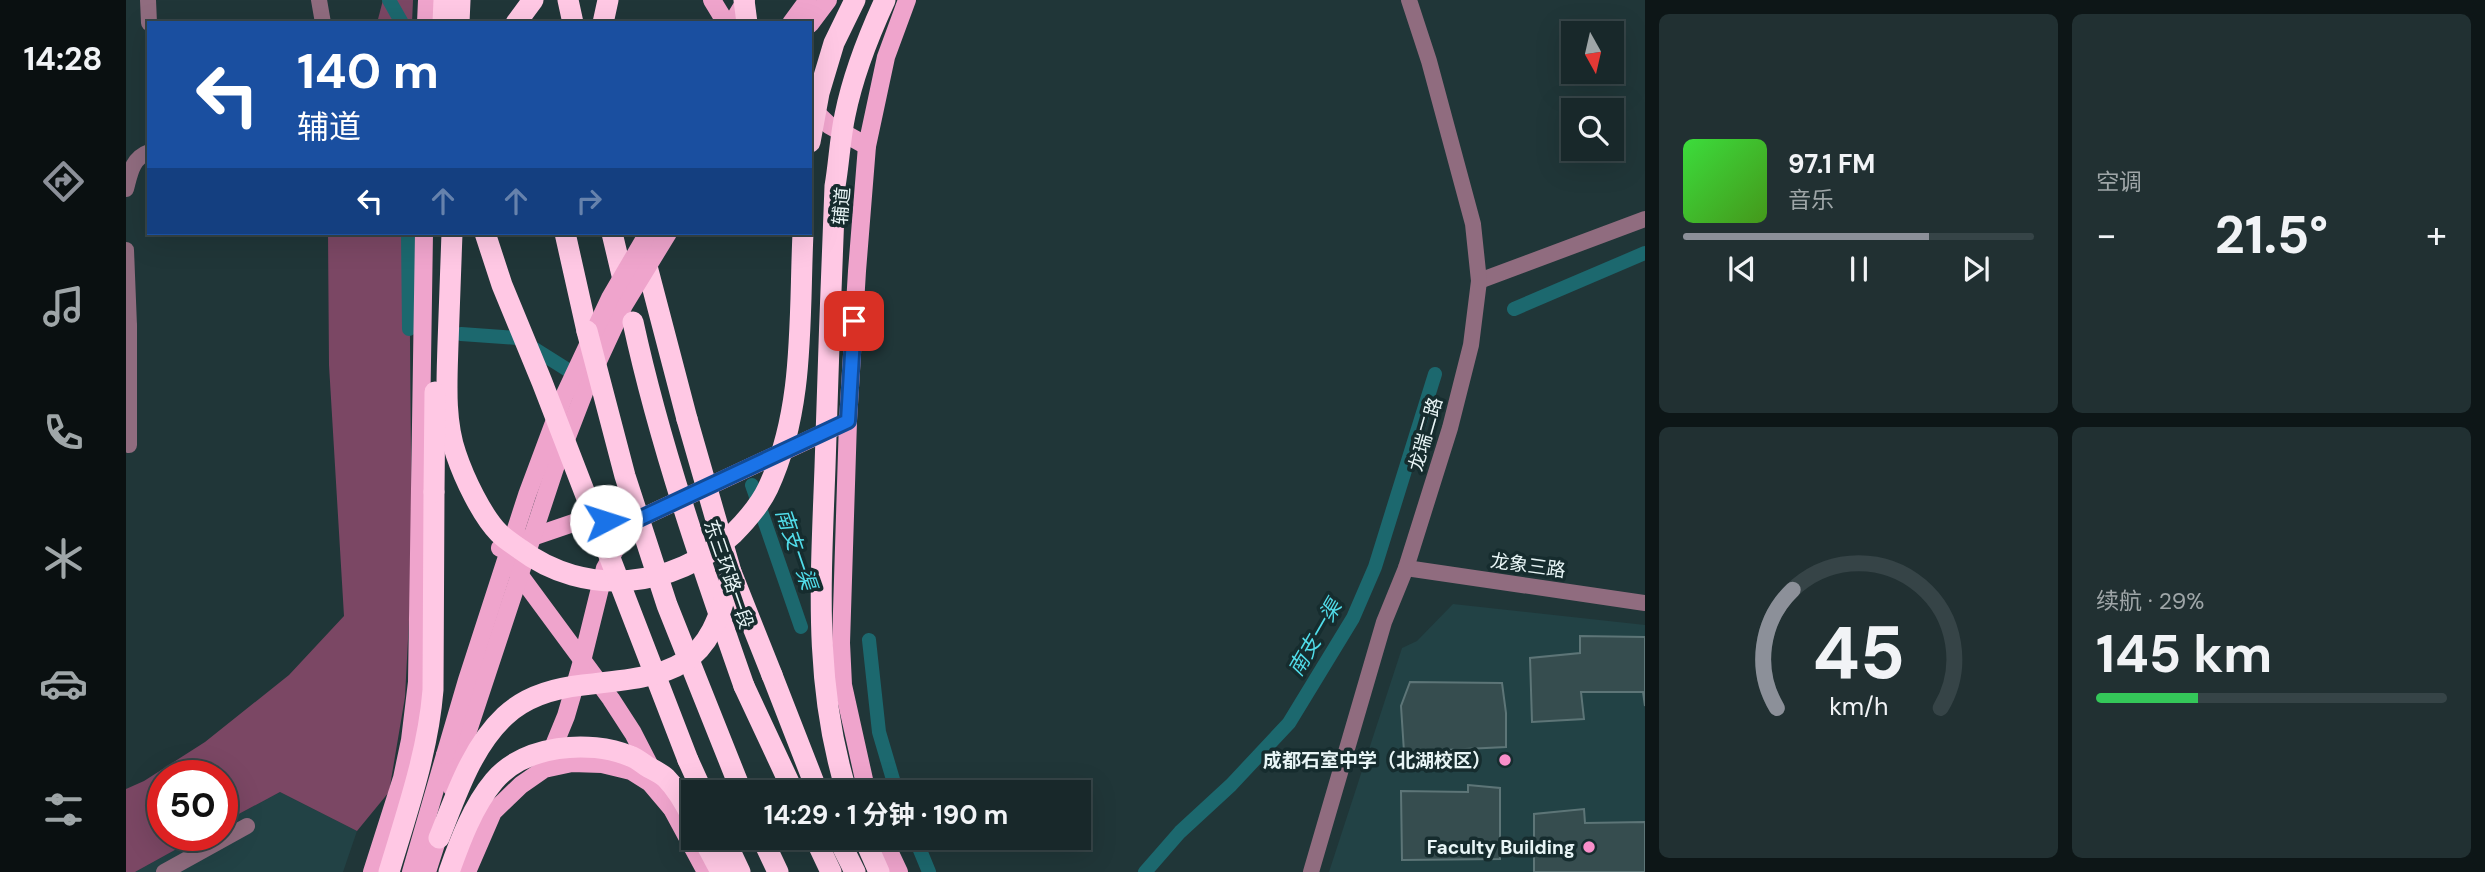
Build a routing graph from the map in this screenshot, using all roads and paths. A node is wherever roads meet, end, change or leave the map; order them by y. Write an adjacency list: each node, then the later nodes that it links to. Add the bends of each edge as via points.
1 (148, 0): 19 (street)
2 (319, 0): 20 (street)
3 (427, 0): 21 (main road)
4 (444, 0): 22 (highway)
5 (460, 0): 23 (highway)
6 (521, 0): 25 (highway, bridge)
7 (533, 0): 24 (highway, bridge)
8 (568, 0): 26 (highway)
9 (592, 0): 27 (highway)
10 (608, 0): 28 (highway)
11 (712, 0): 29 (main road)
12 (745, 0): 30 (main road); 31 (highway, bridge)
13 (808, 0): 32 (main road)
14 (828, 0): 33 (main road)
15 (855, 0): 37 (highway, bridge, via 834,43)
16 (885, 0): 69 (highway, bridge, via 857,71 835,186 820,615 825,691)
17 (907, 0): 38 (main road, 辅道, via 886,57)
18 (1409, 0): 53 (street, 龙瑞二路, via 1473,224)
19 (149, 21)
20 (323, 21)
21 (426, 21)
22 (443, 21)
23 (459, 21)
24 (517, 21)
25 (525, 21)
26 (573, 21)
27 (597, 21)
28 (603, 21)
29 (725, 21)
30 (733, 21)
31 (747, 21)
32 (792, 21)
33 (812, 21)
34 (812, 109): 35 (main road)
35 (829, 125): 36 (main road); 38 (main road)
36 (812, 127)
37 (812, 131)
38 (867, 146): 56 (main road, 辅道)
39 (147, 152): 40 (street, via 133,164)
40 (126, 189)
41 (1645, 219): 53 (street)
42 (431, 235): 55 (main road)
43 (431, 235): 84 (highway, bridge, via 433,690 419,772)
44 (452, 235): 51 (highway, bridge, via 447,399 455,452 469,487 499,533 540,564 592,581 640,581 685,568 708,555 746,521 767,490 784,447 797,388)
45 (486, 235): 65 (highway, bridge)
46 (565, 235): 66 (highway, bridge, via 625,476 667,605)
47 (612, 235): 67 (highway, 东三环路一段, bridge, via 645,376 691,537 744,686)
48 (639, 235): 61 (highway, bridge)
49 (647, 235): 85 (main road, bridge, via 599,322 543,450 467,680)
50 (667, 235): 74 (main road, bridge, via 624,305 555,468 466,737)
51 (803, 235)
52 (126, 250): 54 (street)
53 (1479, 281): 60 (street, 龙瑞二路, via 1471,345 1450,428)
54 (127, 326): 57 (street)
55 (421, 409): 59 (main road); 83 (main road, via 417,682 402,778)
56 (848, 421): 58 (main road); 70 (main road, 辅道, via 841,643 843,685)
57 (130, 445)
58 (630, 523): 59 (main road, via 582,520); 63 (main road, via 605,568)
59 (500, 548): 63 (main road)
60 (1406, 568): 62 (street, 龙象三路); 97 (street, 龙瑞二路, via 1384,622)
61 (731, 572): 68 (highway, bridge); 74 (highway, bridge, via 723,608 708,640 687,661 646,676 542,693 505,715 464,775)
62 (1645, 603)
63 (582, 661): 64 (main road); 72 (main road, via 633,733)
64 (544, 769): 72 (main road, via 572,763 631,771 650,783); 88 (main road, via 493,812)
65 (697, 780)
66 (737, 780)
67 (788, 780)
68 (813, 780)
69 (843, 780)
70 (864, 780)
71 (681, 801): 87 (highway, bridge, via 666,778 631,756 603,748 543,752 517,762 495,779)
72 (672, 809): 89 (main road)
73 (247, 826): 82 (street)
74 (439, 838): 86 (main road)
75 (709, 850): 90 (highway)
76 (730, 850): 91 (highway)
77 (768, 850): 92 (highway)
78 (821, 850): 93 (highway)
79 (844, 850): 94 (highway)
80 (869, 850): 95 (highway)
81 (889, 850): 96 (main road)
82 (164, 872)
83 (372, 872)
84 (389, 872)
85 (411, 872)
86 (427, 872)
87 (449, 872)
88 (467, 872)
89 (706, 872)
90 (721, 872)
91 (740, 872)
92 (778, 872)
93 (831, 872)
94 (855, 872)
95 (879, 872)
96 (899, 872)
97 (1311, 872)

